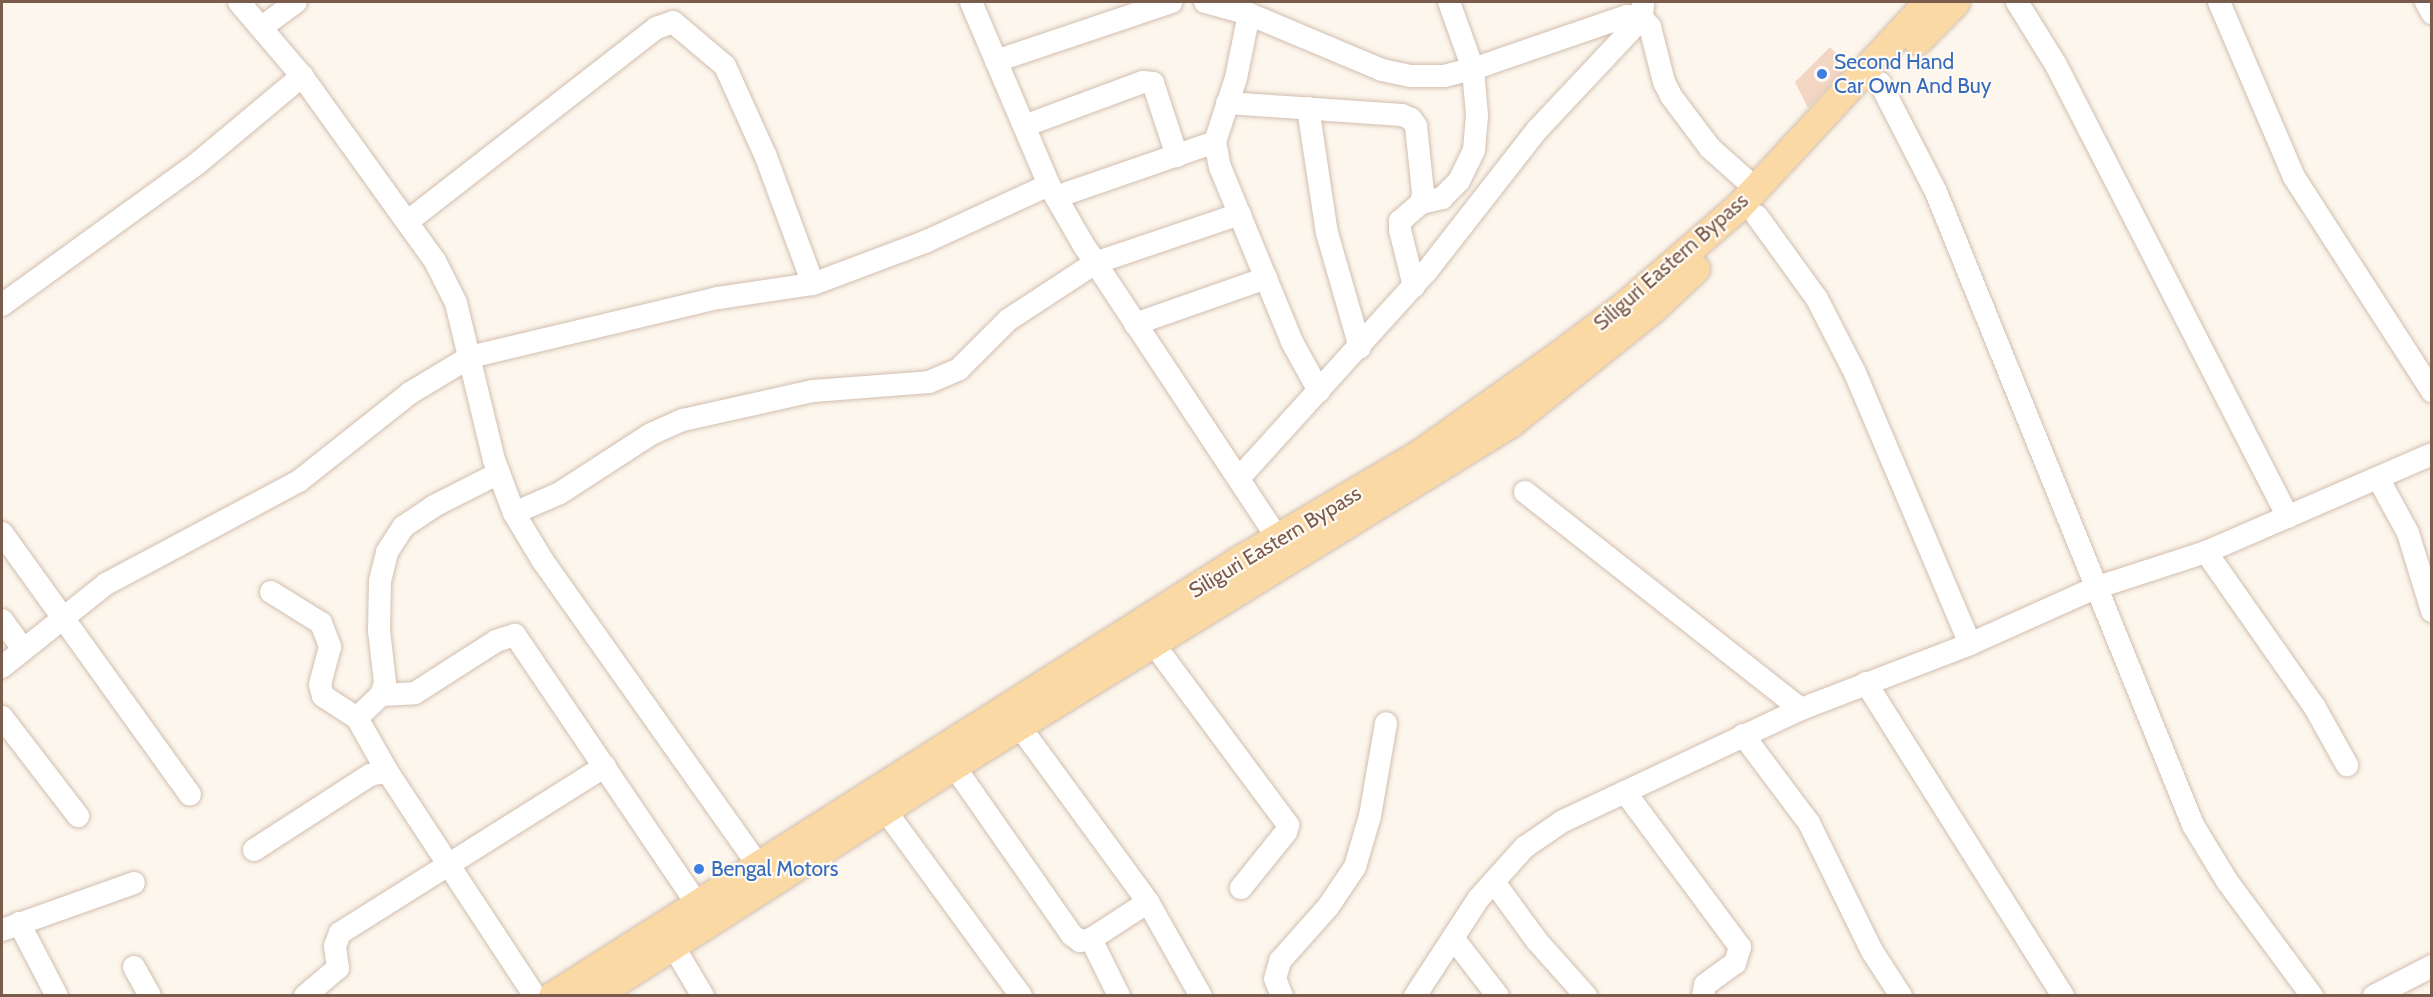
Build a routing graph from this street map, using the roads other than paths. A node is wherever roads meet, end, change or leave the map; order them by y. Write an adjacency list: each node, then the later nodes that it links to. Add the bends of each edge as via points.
1 (239, 2): 15 (street)
2 (296, 2): 15 (street)
3 (971, 2): 16 (street)
4 (1170, 2): 16 (street)
5 (1205, 2): 14 (street)
6 (1449, 2): 17 (street)
7 (1929, 2): 26 (main road, Siliguri Eastern Bypass)
8 (1956, 2): 19 (main road, Siliguri Eastern Bypass)
9 (2017, 2): 47 (street, via 2056,65)
10 (2218, 2): 39 (street, via 2294,177)
11 (2426, 2): 13 (street)
12 (1642, 10): 17 (street); 26 (street, via 1671,96); 33 (street, via 1537,130)
13 (2432, 13)
14 (1249, 14): 17 (street, via 1382,70 1444,76); 20 (street)
15 (262, 27): 18 (street)
16 (996, 61): 22 (street)
17 (1473, 69): 27 (street, via 1477,115 1474,150 1442,198)
18 (302, 76): 29 (street); 34 (street, via 198,163)
19 (1880, 83): 26 (main road, Siliguri Eastern Bypass); 52 (street, via 1936,192)
20 (1227, 103): 21 (street); 23 (street)
21 (1308, 108): 27 (street, via 1402,114 1411,119 1417,136); 36 (street, via 1327,233)
22 (1024, 126): 24 (street, via 1143,82 1153,83); 25 (street)
23 (1215, 142): 24 (street); 28 (street, via 1220,167)
24 (1177, 156): 25 (street)
25 (1053, 191): 30 (street); 32 (street)
26 (1757, 202): 49 (main road, Siliguri Eastern Bypass, via 1650,312 1420,467); 58 (street, via 1817,299 1855,373)
27 (1421, 203): 33 (street, via 1400,221)
28 (1240, 214): 30 (street); 31 (street)
29 (407, 222): 32 (street, via 656,28 673,22 725,66 766,157); 37 (street, via 435,261 456,303)
30 (1095, 263): 35 (street); 46 (street, via 1008,320 959,369 929,382 813,392 683,420 651,434 560,493)
31 (1266, 278): 35 (street); 38 (street, via 1303,364)
32 (813, 284): 37 (street, via 718,298)
33 (1414, 286): 36 (street)
34 (4, 298)
35 (1136, 324): 43 (street)
36 (1360, 347): 38 (street)
37 (470, 357): 42 (street); 55 (street, via 410,393 299,481 106,584)
38 (1319, 391): 43 (street)
39 (2432, 391)
40 (483, 411): 42 (street)
41 (2432, 454): 44 (street)
42 (497, 467): 46 (street); 62 (street, via 403,527 387,552 380,581 384,683)
43 (1240, 477): 49 (street)
44 (2378, 478): 47 (street); 51 (street)
45 (1525, 492): 63 (street)
46 (514, 513): 79 (street, via 543,561)
47 (2288, 517): 50 (street)
48 (2, 533): 55 (street)
49 (1285, 549): 57 (main road, Siliguri Eastern Bypass); 79 (main road, Siliguri Eastern Bypass)
50 (2206, 552): 52 (street); 70 (street, via 2314,706)
51 (2424, 553): 54 (street)
52 (2095, 588): 58 (street); 108 (street, via 2193,825 2227,881)
53 (271, 592): 65 (street, via 321,623 330,647 320,685 323,696)
54 (2432, 611)
55 (60, 617): 59 (street); 74 (street)
56 (2, 620): 59 (street)
57 (1153, 643): 67 (main road, Siliguri Eastern Bypass); 82 (street, via 1288,825)
58 (1970, 644): 61 (street)
59 (23, 649): 60 (street)
60 (2, 667)
61 (1866, 683): 63 (street); 107 (street)
62 (381, 695): 65 (street); 69 (street, via 415,693 496,641 515,636)
63 (1801, 709): 68 (street)
64 (2, 717): 76 (street)
65 (357, 718): 72 (street)
66 (1386, 723): 101 (street, via 1370,816 1355,867 1328,907 1280,961 1275,979)
67 (1020, 727): 71 (main road, Siliguri Eastern Bypass); 83 (street)
68 (1743, 735): 73 (street); 106 (street, via 1809,823 1872,951)
69 (605, 765): 78 (street); 84 (street)
70 (2347, 765)
71 (954, 766): 75 (main road, Siliguri Eastern Bypass); 88 (street, via 1072,935 1080,941)
72 (387, 771): 77 (street, via 370,775); 78 (street)
73 (1625, 792): 80 (street, via 1563,821 1535,841); 105 (street, via 1740,947 1735,963 1705,985)
74 (190, 795)
75 (885, 810): 79 (main road, Siliguri Eastern Bypass); 98 (street)
76 (78, 816)
77 (254, 850)
78 (450, 862): 93 (street, via 340,933 336,946 338,968); 94 (street)
79 (765, 874): 84 (main road, Siliguri Eastern Bypass); 86 (main road, Siliguri Eastern Bypass)
80 (1494, 882): 87 (street); 104 (street, via 1537,941)
81 (134, 883): 85 (street)
82 (1241, 888)
83 (1148, 902): 88 (street); 100 (street)
84 (697, 904): 86 (main road, Siliguri Eastern Bypass)
85 (10, 926): 91 (street)
86 (668, 936): 95 (main road, Siliguri Eastern Bypass); 96 (main road, Siliguri Eastern Bypass); 97 (street)
87 (1453, 938): 102 (street); 103 (street)
88 (1091, 939): 99 (street)
89 (2432, 966): 109 (street)
90 (134, 967): 92 (street)
91 (57, 996)
92 (150, 996)
93 (305, 996)
94 (535, 996)
95 (553, 996)
96 (595, 996)
97 (703, 996)
98 (1021, 996)
99 (1119, 996)
100 (1201, 996)
101 (1282, 996)
102 (1415, 996)
103 (1498, 996)
104 (1586, 996)
105 (1702, 996)
106 (1901, 996)
107 (2063, 996)
108 (2312, 996)
109 (2374, 996)

